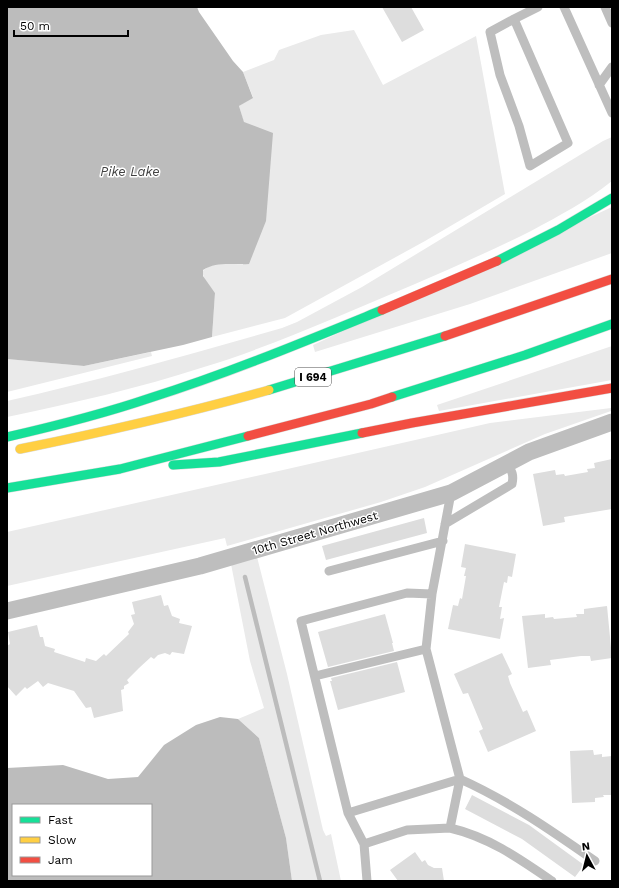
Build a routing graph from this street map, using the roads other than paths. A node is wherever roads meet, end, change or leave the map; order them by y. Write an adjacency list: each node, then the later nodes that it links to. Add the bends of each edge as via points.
1 (538, 7): 4 (lane)
2 (564, 7): 7 (lane)
3 (605, 7): 5 (lane)
4 (514, 19): 4 (lane, via 568,143 530,166 519,126 500,75 490,32)
5 (612, 23)
6 (612, 67): 7 (lane)
7 (599, 84): 8 (lane)
8 (612, 113)
9 (612, 198): 14 (highway, via 565,226 502,258 359,320 258,360 116,409)
10 (612, 279): 15 (highway, I 694, via 509,316 279,388 115,429)
11 (612, 324): 17 (highway, via 525,355 371,404)
12 (612, 388): 17 (highway, via 412,422 219,462)
13 (612, 422): 16 (street, 10th Street Northwest, via 529,452)
14 (7, 437)
15 (14, 450)
16 (508, 464): 19 (street, 10th Street Northwest); 20 (lane, via 512,472 512,484)
17 (120, 468): 18 (highway)
18 (7, 488)
19 (451, 493): 20 (lane); 24 (street, 10th Street Northwest, via 200,566)
20 (445, 524): 21 (lane)
21 (443, 541): 22 (lane); 23 (lane)
22 (329, 571)
23 (432, 594): 25 (lane); 26 (lane, via 407,593 301,621)
24 (7, 611)
25 (426, 649): 26 (lane); 27 (lane)
26 (315, 676): 28 (lane)
27 (460, 779): 28 (lane); 29 (lane); 31 (lane, via 527,814)
28 (348, 813): 30 (lane)
29 (450, 828): 30 (lane, via 408,830); 33 (lane, via 467,832 514,854)
30 (364, 844): 32 (lane)
31 (595, 861)
32 (367, 881)
33 (552, 881)

